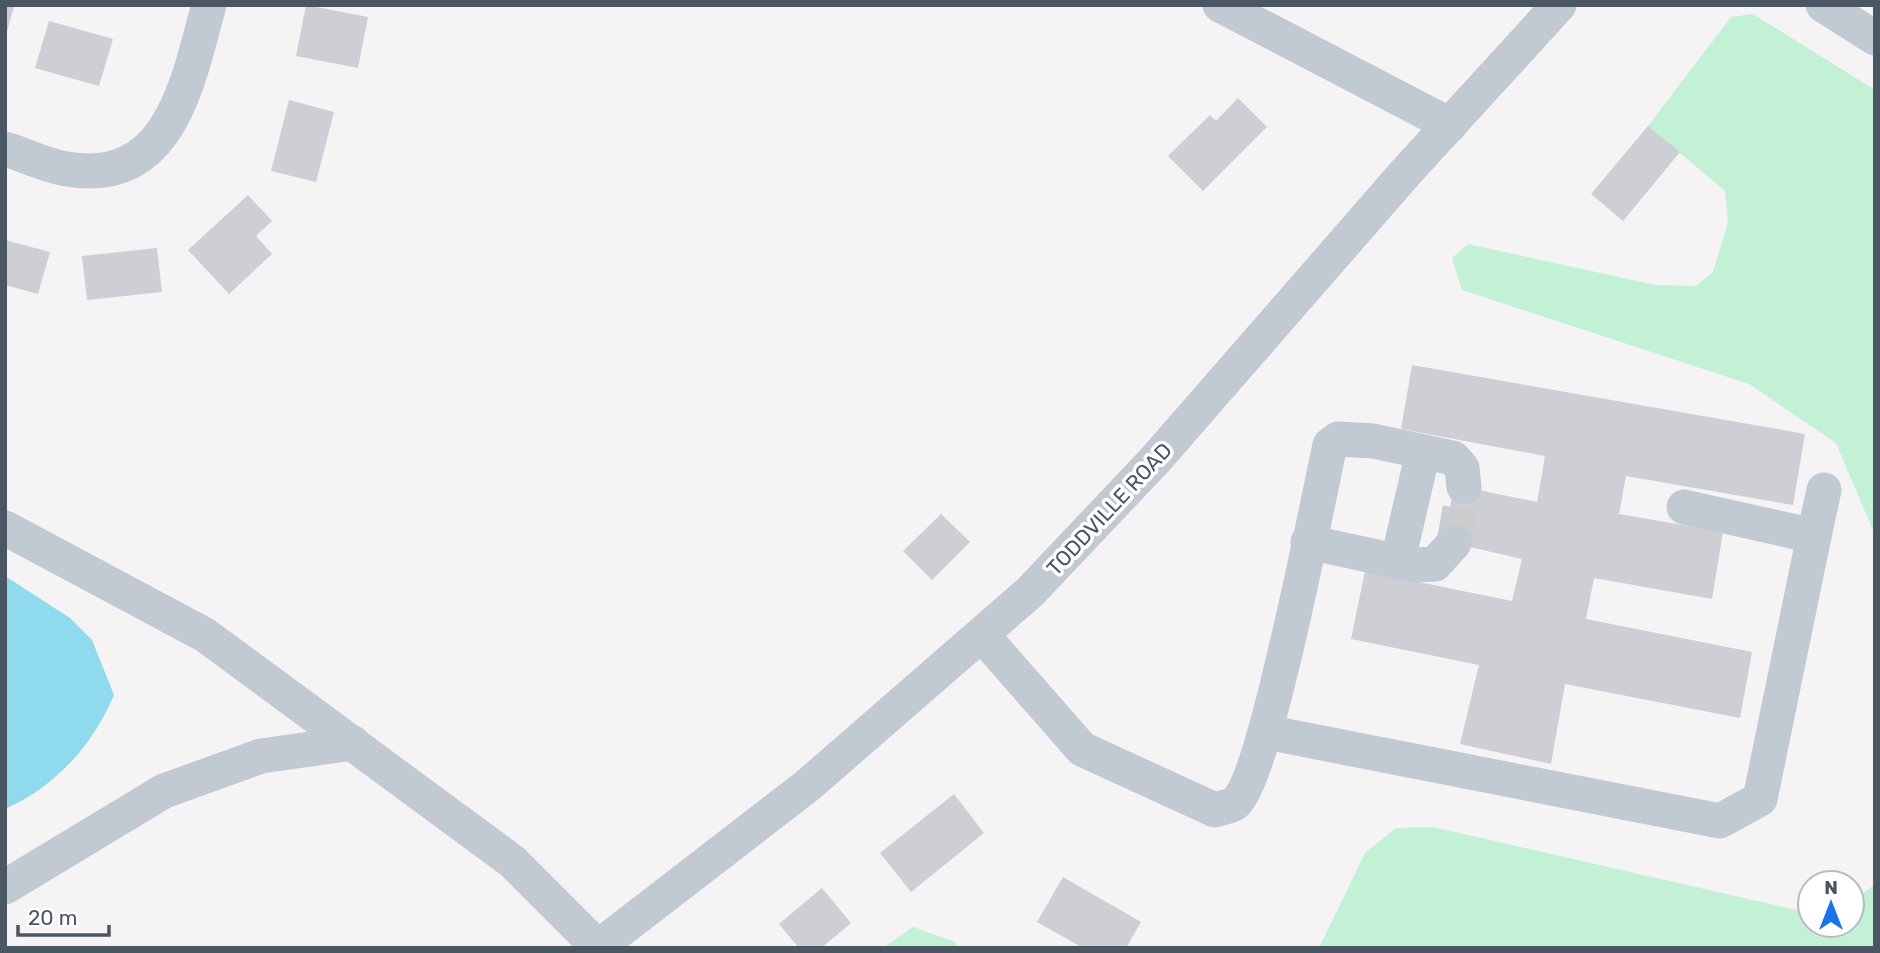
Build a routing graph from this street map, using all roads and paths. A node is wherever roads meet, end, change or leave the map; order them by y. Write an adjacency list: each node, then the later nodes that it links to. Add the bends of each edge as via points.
1 (209, 5): 7 (street, via 181,103 160,136 140,155 99,170 67,169)
2 (1220, 5): 6 (street)
3 (1559, 5): 6 (street, TODDVILLE ROAD)
4 (1823, 5): 5 (street)
5 (1875, 38)
6 (1450, 125): 17 (street, TODDVILLE ROAD, via 1155,460 1030,592)
7 (5, 149)
8 (1423, 452): 9 (street, via 1453,458 1462,468); 14 (street, via 1347,439 1330,445); 16 (street)
9 (1464, 487)
10 (1824, 490): 13 (street)
11 (1684, 508): 13 (street)
12 (5, 528): 19 (street, via 205,635)
13 (1814, 536): 18 (street, via 1760,799 1720,821)
14 (1308, 542): 16 (street); 18 (street)
15 (1454, 543): 16 (street, via 1435,564)
16 (1398, 561)
17 (982, 635): 18 (street, via 1082,749 1215,810 1235,803 1248,783); 21 (street, TODDVILLE ROAD, via 807,786)
18 (1266, 732)
19 (353, 743): 20 (street, via 261,756 164,791); 21 (street, via 513,862)
20 (5, 887)
21 (597, 948)

